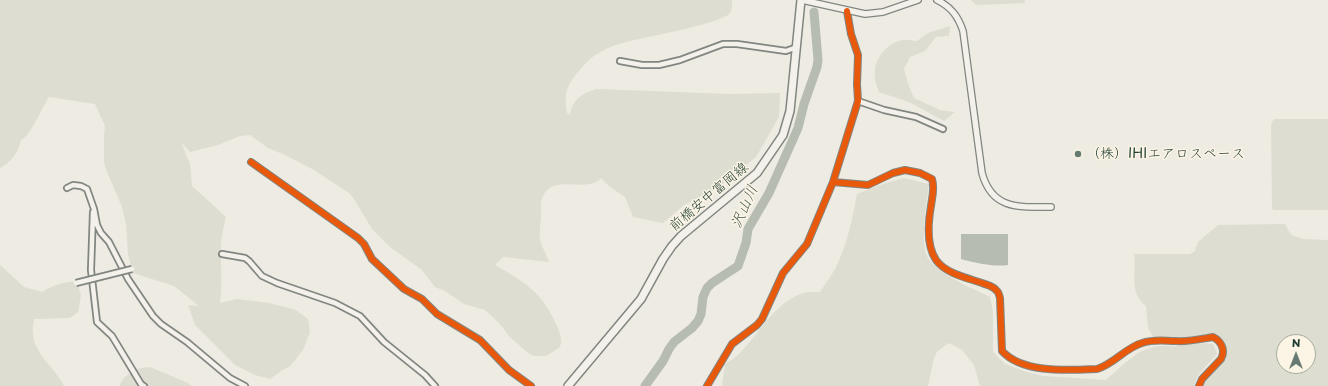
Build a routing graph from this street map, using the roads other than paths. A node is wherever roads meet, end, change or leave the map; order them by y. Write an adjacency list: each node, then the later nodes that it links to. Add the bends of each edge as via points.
1 (802, 0): 4 (street); 5 (main road, 前橋安中富岡線)
2 (918, 0): 4 (street, via 883,12 865,14)
3 (937, 0): 13 (street, via 955,12 963,31 985,184 1001,202 1020,207)
4 (847, 11): 7 (street, via 858,55)
5 (797, 47): 6 (street, via 786,51 724,44 659,65); 21 (main road, 前橋安中富岡線, via 790,111 784,135 757,173 672,246 641,299)
6 (620, 61)
7 (858, 101): 8 (street, via 884,110 916,116); 10 (street)
8 (943, 129)
9 (251, 162): 20 (street, via 358,238 372,259 404,289 422,299 437,314 480,340 509,370)
10 (833, 182): 22 (street, via 806,244 783,273 762,319 732,344); 23 (street, via 868,185 905,170 912,170 932,179 929,241 932,252 936,261 947,270 996,289 1000,298 1002,351 1006,356 1038,368 1097,369 1141,343 1213,337 1223,348 1223,355)
11 (67, 188): 12 (street, via 74,185 87,189)
12 (93, 205): 17 (street, via 91,270 97,322 112,336); 18 (street, via 101,233 109,242 128,279 153,316 230,378)
13 (1051, 207)
14 (222, 254): 19 (street, via 245,258 262,276 335,303 360,316 384,342)
15 (132, 269): 16 (street, bridge)
16 (76, 283)
17 (144, 386)
18 (245, 386)
19 (435, 386)
20 (531, 386)
21 (568, 386)
22 (707, 386)
23 (1199, 386)

